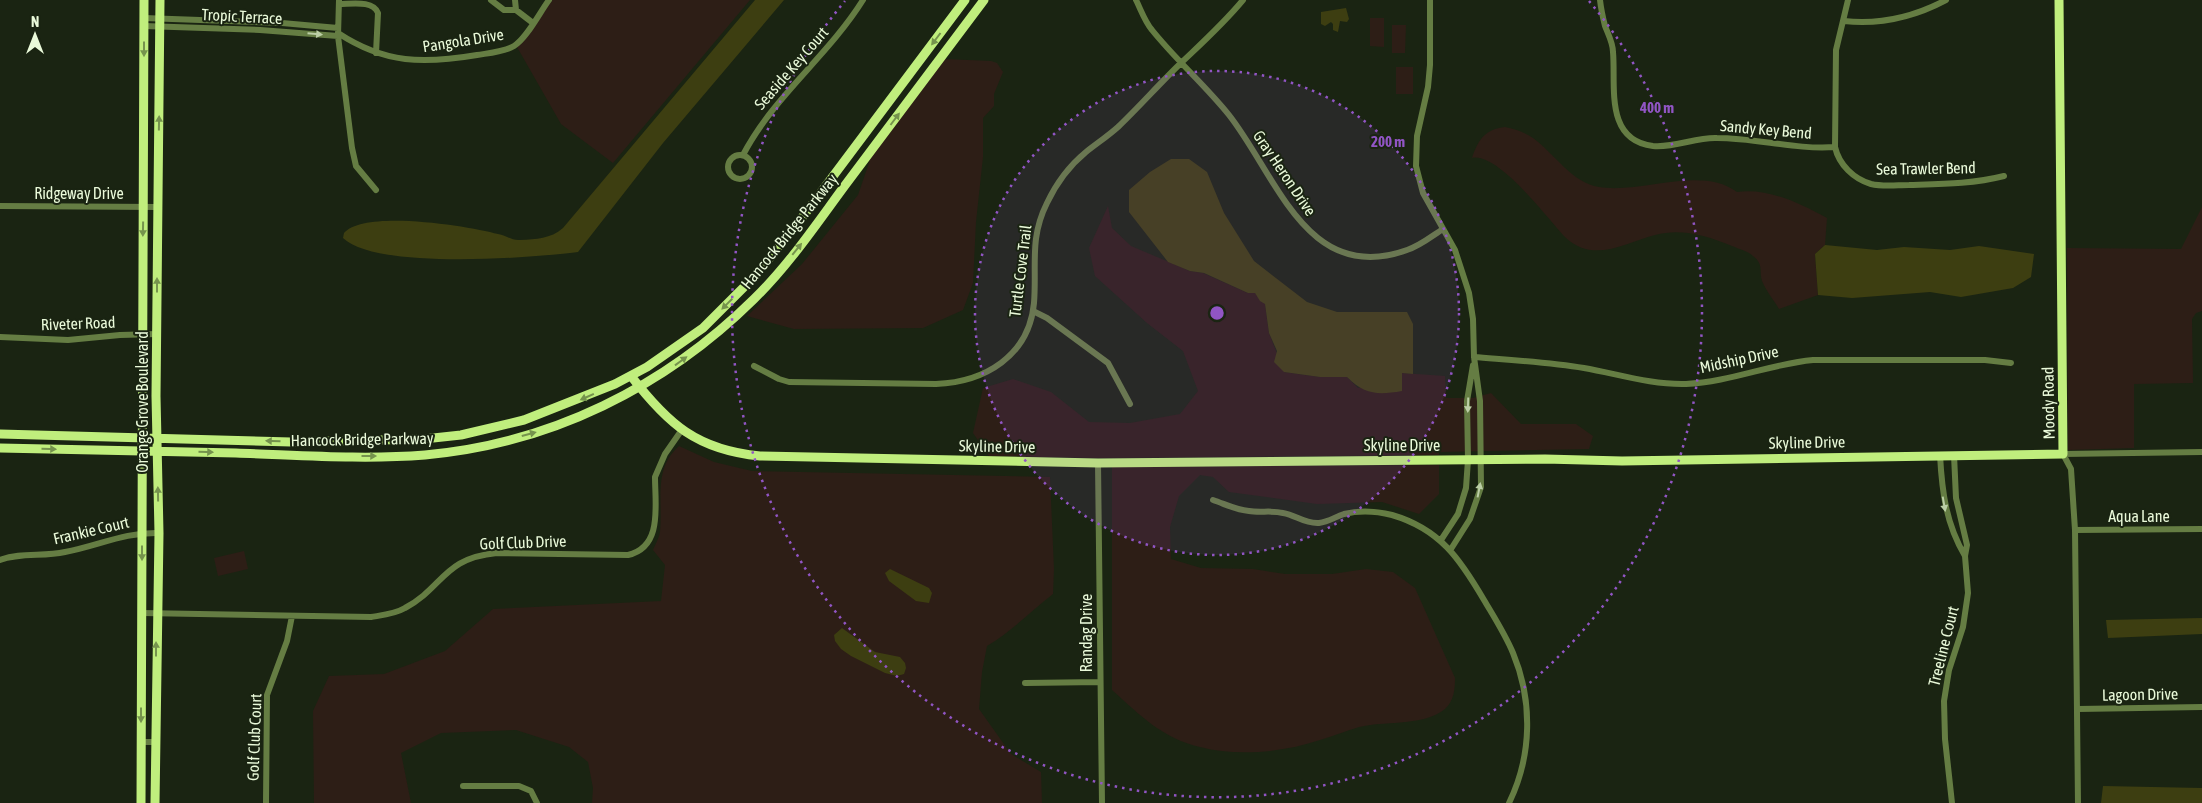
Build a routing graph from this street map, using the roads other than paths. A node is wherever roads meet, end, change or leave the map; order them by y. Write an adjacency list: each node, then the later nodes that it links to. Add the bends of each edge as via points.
1 (144, 0): 19 (street, Orange Grove Boulevard)
2 (160, 0): 20 (street, Orange Grove Boulevard)
3 (492, 0): 17 (street, via 504,10)
4 (515, 0): 17 (street)
5 (549, 0): 21 (street, Pangola Drive)
6 (863, 0): 26 (street, Seaside Key Court, via 832,44 755,131)
7 (965, 0): 40 (street, Hancock Bridge Parkway, one-way to 40, via 757,274 703,328)
8 (984, 0): 41 (street, Hancock Bridge Parkway, one-way to 8, via 721,330 770,282)
9 (1136, 0): 24 (street, Gray Heron Drive, via 1151,29)
10 (1243, 0): 24 (street, Turtle Cove Trail)
11 (1430, 0): 32 (street, via 1430,65 1416,136 1416,166 1423,193)
12 (1600, 0): 25 (street, Sandy Key Bend, via 1613,50 1615,114 1631,137 1652,146 1714,138)
13 (1848, 0): 18 (street, Sea Trawler Bend)
14 (1946, 0): 18 (street, via 1921,12 1892,20)
15 (2059, 0): 51 (street, Moody Road)
16 (339, 2): 22 (street); 23 (street, via 371,4 376,8)
17 (516, 10): 21 (street)
18 (1844, 21): 25 (street, Sea Trawler Bend, via 1836,50)
19 (144, 22): 20 (street, Tropic Terrace); 30 (street, Orange Grove Boulevard, one-way to 30)
20 (160, 22): 22 (street, Tropic Terrace); 31 (street, Orange Grove Boulevard, one-way to 20)
21 (533, 23): 23 (street, Pangola Drive, via 514,46 494,52 418,62)
22 (338, 33): 23 (street, Pangola Drive); 28 (street, via 356,166)
23 (376, 53)
24 (1182, 62): 32 (street, Gray Heron Drive, via 1239,128 1298,220 1328,247 1369,258 1390,255 1409,250); 33 (street, Turtle Cove Trail, via 1117,128 1080,158 1056,187 1043,210 1036,234)
25 (1835, 147): 27 (street, Sea Trawler Bend, via 1848,170 1872,184 1964,184)
26 (742, 155)
27 (2004, 176)
28 (376, 190)
29 (0, 206): 30 (street, Ridgeway Drive)
30 (144, 207): 31 (street, Ridgeway Drive); 34 (street, Orange Grove Boulevard, one-way to 34)
31 (158, 207): 35 (street, Orange Grove Boulevard, one-way to 31)
32 (1443, 229): 37 (street, via 1469,293)
33 (1033, 311): 39 (street, Turtle Cove Trail, via 1024,335 1006,358 992,370 965,382 789,382); 42 (street, via 1108,363)
34 (143, 334): 35 (street, Riveter Road); 36 (street, Riveter Road, via 68,340); 45 (street, Orange Grove Boulevard)
35 (157, 334): 46 (street, Orange Grove Boulevard)
36 (0, 337)
37 (1474, 357): 38 (street, Midship Drive, via 1583,368 1644,381 1686,384 1813,360 1985,360); 54 (street, one-way to 54, via 1467,401); 55 (street, via 1480,401)
38 (2012, 363)
39 (754, 366)
40 (631, 376): 41 (street, Skyline Drive); 46 (street, Hancock Bridge Parkway, one-way to 46, via 544,414 461,435 385,441 290,442)
41 (640, 388): 43 (street, Skyline Drive); 49 (street, Hancock Bridge Parkway, one-way to 41, via 332,456 450,452 538,432 587,414)
42 (1130, 404)
43 (681, 431): 56 (street, Skyline Drive, via 723,450 760,456); 70 (street, Golf Club Drive, via 657,468 653,534 647,546 638,553 479,555 452,568 418,600 397,612 371,617)
44 (0, 434): 45 (street, Hancock Bridge Parkway)
45 (141, 437): 46 (street, Hancock Bridge Parkway); 48 (street, Orange Grove Boulevard)
46 (157, 438): 49 (street, Orange Grove Boulevard)
47 (0, 448): 48 (street, Hancock Bridge Parkway, one-way to 48)
48 (142, 450): 49 (street, Hancock Bridge Parkway); 62 (street, Orange Grove Boulevard)
49 (158, 451): 63 (street, Orange Grove Boulevard, one-way to 49)
50 (2202, 452): 51 (street, Skyline Drive)
51 (2064, 454): 53 (street, Skyline Drive); 61 (street, Moody Road, via 2071,469)
52 (1940, 455): 53 (street, Skyline Drive); 55 (street, Skyline Drive); 66 (street, Treeline Court, one-way to 66, via 1947,515)
53 (1954, 455): 66 (street, Treeline Court, via 1956,498 1967,544)
54 (1468, 460): 55 (street, Skyline Drive); 56 (street, Skyline Drive); 58 (street)
55 (1480, 460): 59 (street, one-way to 55, via 1481,487)
56 (1098, 463): 71 (street, Randag Drive)
57 (1213, 500): 64 (street, via 1241,510 1281,512 1312,523 1358,511 1383,513 1414,524)
58 (1461, 507): 59 (street); 64 (street)
59 (1473, 512): 65 (street)
60 (2202, 529): 61 (street, Aqua Lane)
61 (2075, 530): 74 (street, Moody Road)
62 (142, 533): 63 (street, Frankie Court); 67 (street, Frankie Court, via 67,552 17,555); 68 (street, Orange Grove Boulevard, one-way to 68)
63 (159, 533): 69 (street, Orange Grove Boulevard)
64 (1441, 540): 65 (street)
65 (1451, 550): 83 (street, via 1508,642 1524,687 1527,720 1524,759 1517,788)
66 (1965, 556): 84 (street, Treeline Court, via 1968,604 1949,670 1944,701 1944,739)
67 (0, 560)
68 (142, 613): 69 (street, Golf Club Drive); 75 (street, Orange Grove Boulevard, one-way to 75)
69 (156, 613): 70 (street, Golf Club Drive); 76 (street, Orange Grove Boulevard, one-way to 69)
70 (292, 616): 80 (street, Golf Club Court, via 287,641 267,695)
71 (1100, 682): 72 (street); 82 (street, Randag Drive)
72 (1025, 683)
73 (2202, 707): 74 (street, Lagoon Drive)
74 (2078, 709): 85 (street, Moody Road)
75 (141, 742): 76 (street); 78 (street, Orange Grove Boulevard)
76 (156, 742): 79 (street, Orange Grove Boulevard)
77 (463, 786): 81 (street, via 519,786 531,791)
78 (141, 803)
79 (155, 803)
80 (266, 803)
81 (537, 803)
82 (1102, 803)
83 (1509, 803)
84 (1952, 803)
85 (2078, 803)

